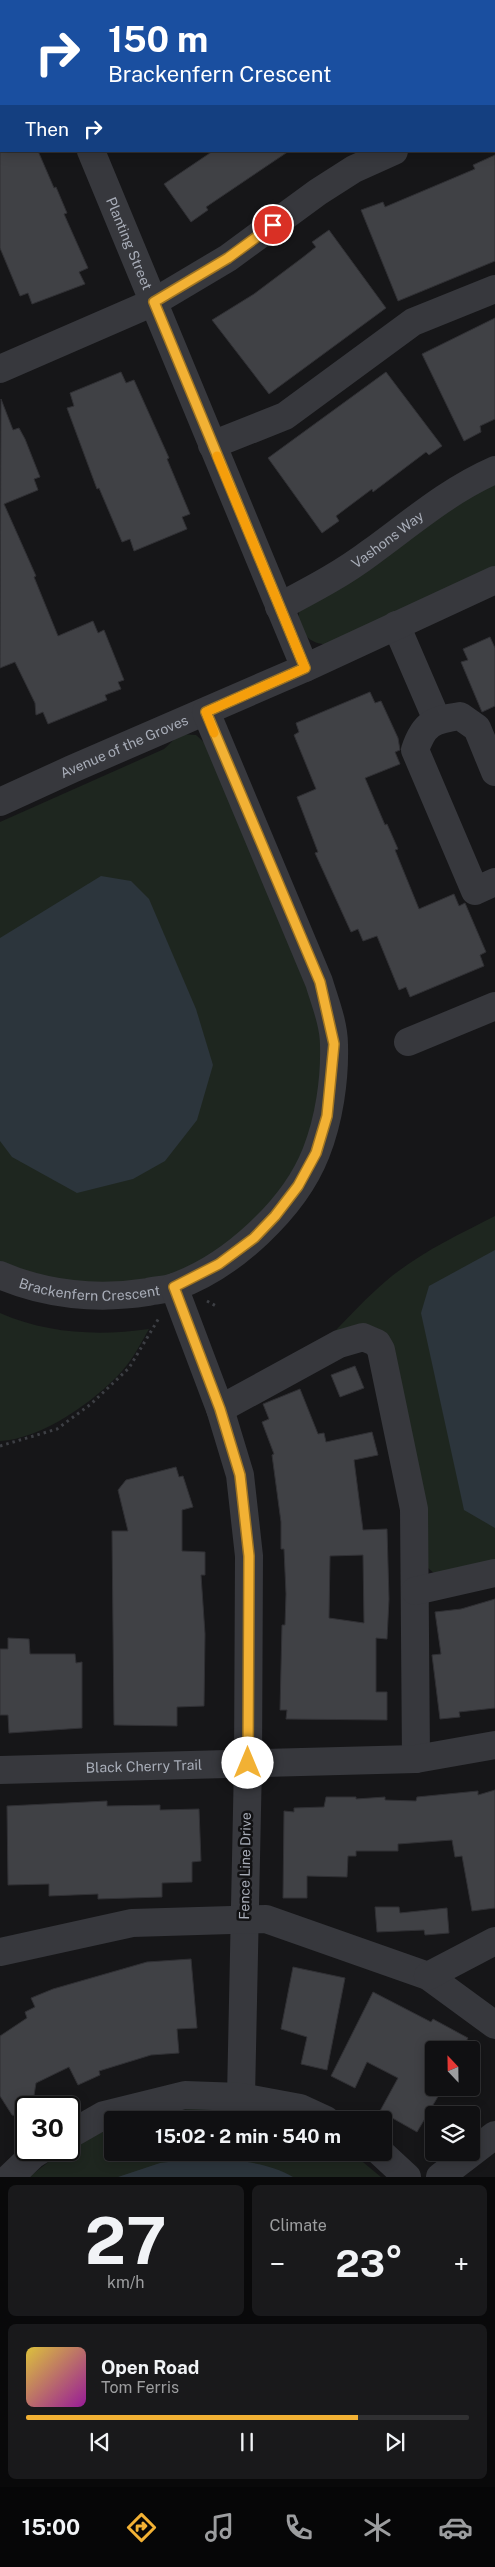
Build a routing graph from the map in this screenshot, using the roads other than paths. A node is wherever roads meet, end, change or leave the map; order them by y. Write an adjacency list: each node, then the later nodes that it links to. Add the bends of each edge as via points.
1 (90, 152): 4 (street, Planting Street)
2 (392, 152): 4 (street, via 354,169 228,258)
3 (495, 288): 6 (street, via 413,322 285,416)
4 (154, 302): 5 (street); 6 (street, Planting Street)
5 (0, 369)
6 (212, 445): 9 (street, Planting Street)
7 (495, 470): 9 (street, Vashons Way, via 460,488 328,581)
8 (495, 580): 10 (street, Avenue of the Groves)
9 (279, 608): 11 (street, Planting Street)
10 (396, 625): 11 (street, Avenue of the Groves); 13 (street)
11 (305, 668): 12 (street, Avenue of the Groves)
12 (206, 712): 15 (street, Avenue of the Groves); 20 (street, Brackenfern Crescent, via 320,982 334,1044 327,1116 316,1153 298,1186 254,1238)
13 (437, 720): 14 (street, via 460,716 477,728); 16 (street, via 421,732 415,750 475,891)
14 (495, 772)
15 (1, 798)
16 (495, 882)
17 (495, 1006): 18 (street)
18 (408, 1042)
19 (0, 1275): 20 (street, Brackenfern Crescent, via 24,1286 60,1293)
20 (177, 1296): 21 (street, Fence Line Drive)
21 (220, 1409): 23 (street, via 339,1344 364,1336 377,1343 414,1509); 26 (street, Fence Line Drive, via 240,1475 249,1556)
22 (495, 1573): 23 (street)
23 (415, 1591): 25 (street)
24 (495, 1745): 25 (street, Black Cherry Trail)
25 (416, 1759): 26 (street, Black Cherry Trail)
26 (248, 1763): 27 (street, Black Cherry Trail); 28 (street, Fence Line Drive)
27 (0, 1770)
28 (244, 1920): 30 (street, via 132,1923); 31 (street, via 266,1919); 33 (street, Fence Line Drive)
29 (495, 1940): 31 (street)
30 (0, 1952)
31 (428, 1976): 32 (street)
32 (495, 2025)
33 (241, 2097): 34 (street); 35 (street, via 185,2095 104,2115)
34 (306, 2111)
35 (80, 2129)
36 (495, 2135): 41 (street)
37 (27, 2161): 39 (street)
38 (389, 2161): 40 (street)
39 (10, 2177)
40 (406, 2177)
41 (440, 2177)

